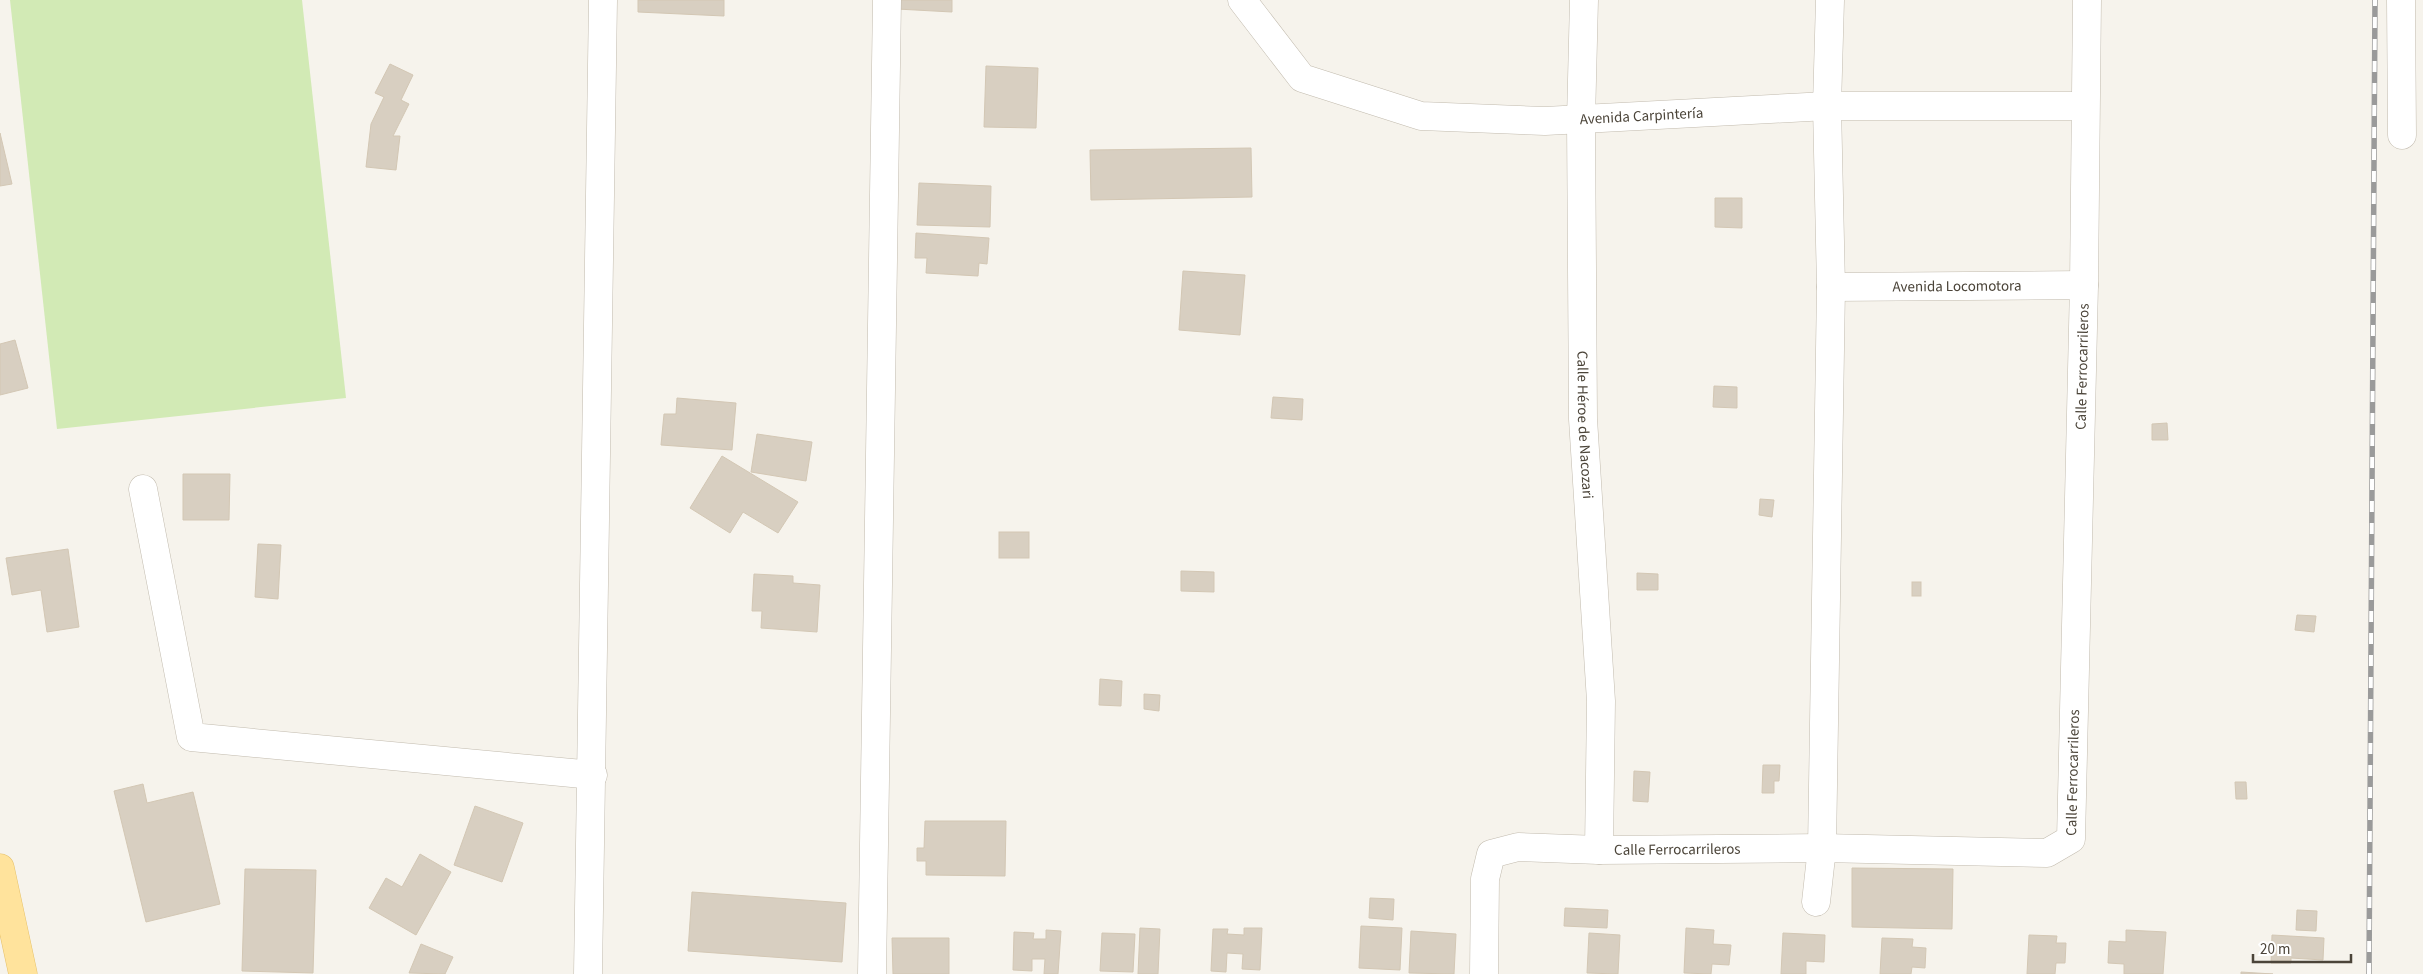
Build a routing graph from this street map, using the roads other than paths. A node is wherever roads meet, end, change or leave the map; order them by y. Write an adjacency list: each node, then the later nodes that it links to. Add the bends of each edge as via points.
1 (603, 0): 15 (street)
2 (887, 0): 22 (street)
3 (1242, 0): 10 (street, Avenida Carpintería, via 1302,78 1421,116)
4 (1584, 0): 10 (street, Calle Héroe de Nacozari)
5 (1830, 0): 8 (street)
6 (2087, 0): 9 (street, Calle Ferrocarrileros)
7 (2401, 0): 11 (street)
8 (1827, 106): 9 (street, Avenida Carpintería); 10 (street, Avenida Carpintería); 13 (street)
9 (2085, 106): 12 (street, Calle Ferrocarrileros)
10 (1581, 120): 17 (street, Calle Héroe de Nacozari, via 1583,419 1601,701)
11 (2402, 135)
12 (2084, 285): 13 (street, Avenida Locomotora); 16 (street, Calle Ferrocarrileros, via 2071,839 2047,853)
13 (1831, 287): 16 (street)
14 (143, 489): 15 (street, via 191,737)
15 (593, 775): 21 (street)
16 (1822, 848): 17 (street, Calle Ferrocarrileros); 19 (street)
17 (1599, 850): 23 (street, Calle Ferrocarrileros, via 1518,846 1491,854 1485,879)
18 (0, 868): 20 (main road)
19 (1816, 902)
20 (22, 974)
21 (588, 974)
22 (872, 974)
23 (1484, 974)

